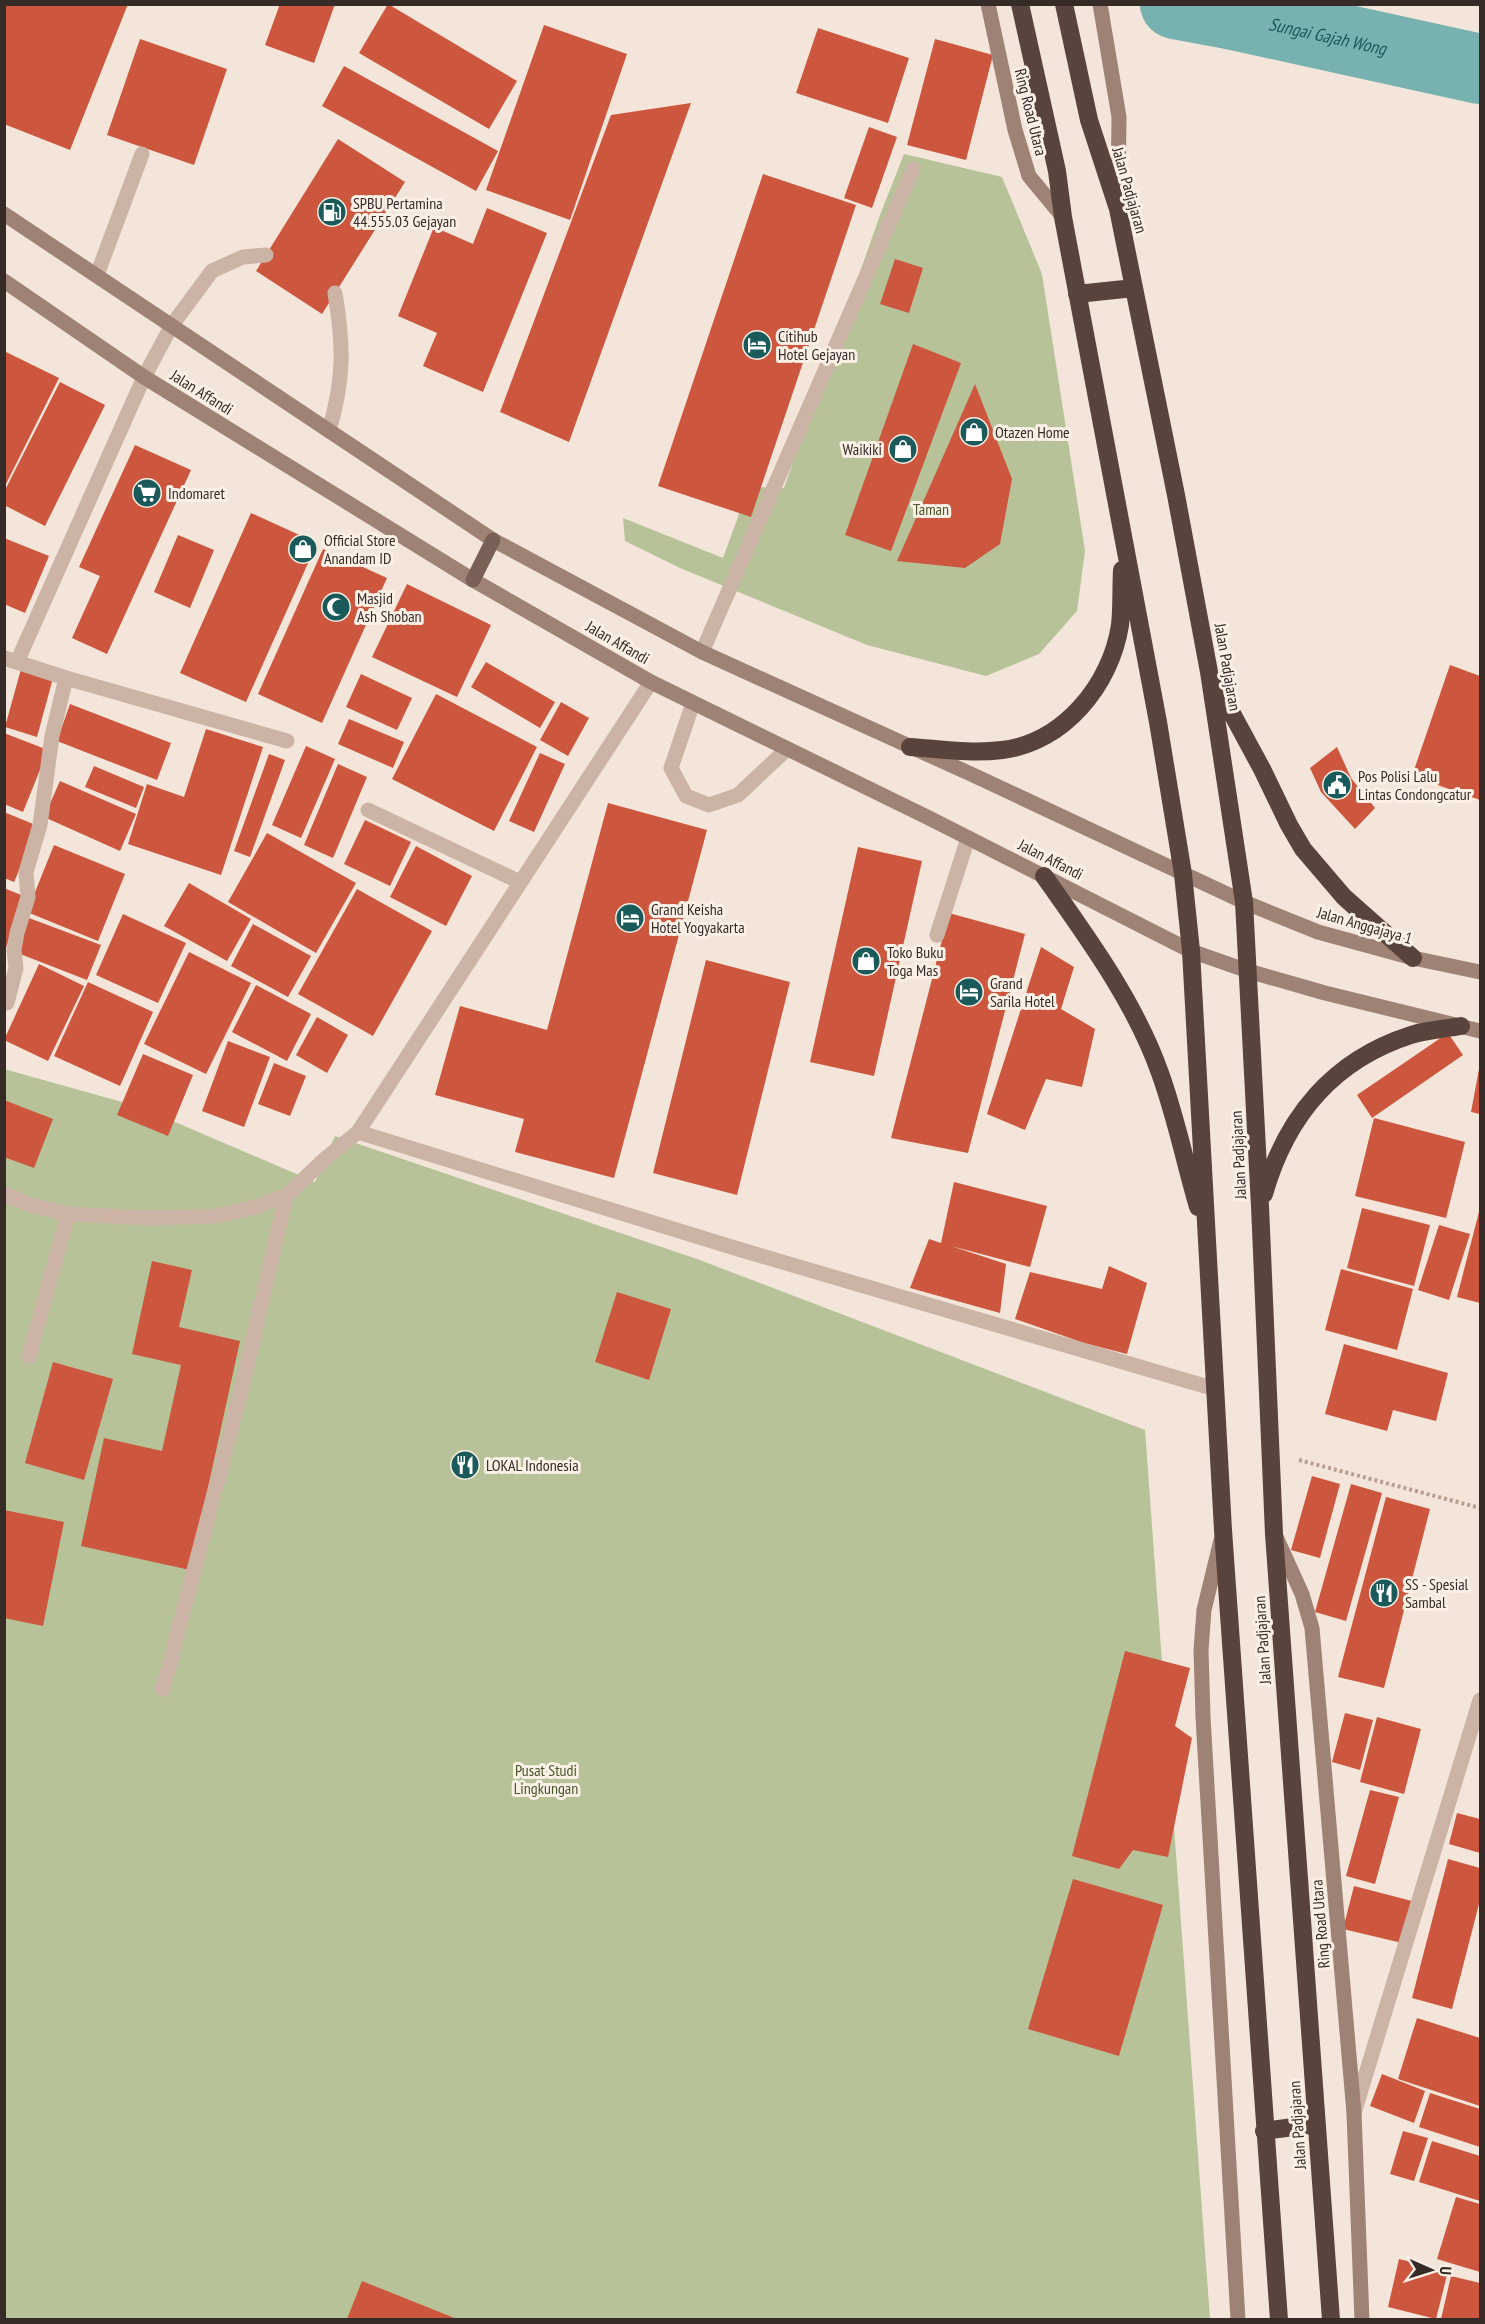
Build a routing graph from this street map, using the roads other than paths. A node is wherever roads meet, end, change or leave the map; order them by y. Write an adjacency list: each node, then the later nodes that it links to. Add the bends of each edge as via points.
1 (988, 4): 9 (main road, Ring Road Utara, via 1029,177)
2 (1020, 4): 9 (highway, Jalan Padjajaran)
3 (1064, 4): 7 (highway, Jalan Padjajaran, via 1089,120)
4 (1100, 4): 7 (main road, via 1119,117)
5 (142, 154): 11 (street)
6 (913, 169): 22 (street)
7 (1118, 208): 13 (highway, Jalan Padjajaran)
8 (4, 214): 11 (main road, Jalan Affandi)
9 (1063, 217): 15 (highway, Jalan Padjajaran)
10 (266, 255): 16 (street, via 243,256 212,271)
11 (97, 275): 16 (main road, Jalan Affandi)
12 (4, 281): 17 (main road, Jalan Affandi)
13 (1134, 288): 15 (highway); 24 (highway, Jalan Padjajaran)
14 (335, 293): 18 (street, via 342,366 339,399)
15 (1077, 294): 20 (highway, Jalan Padjajaran)
16 (172, 325): 17 (street); 18 (main road, Jalan Affandi)
17 (144, 377): 21 (main road, Jalan Affandi); 23 (street)
18 (329, 431): 19 (main road, Jalan Affandi)
19 (493, 540): 21 (main road); 22 (main road, Jalan Affandi)
20 (1124, 540): 29 (highway, via 1120,626 1111,657 1077,712 1053,733 1004,750); 33 (highway, Jalan Padjajaran)
21 (473, 580): 26 (main road, Jalan Affandi)
22 (702, 652): 29 (main road, Jalan Affandi)
23 (11, 660): 25 (street)
24 (1209, 672): 36 (highway, Jalan Padjajaran); 39 (highway, via 1303,849 1344,897)
25 (66, 678): 28 (street); 42 (street, via 52,736 40,825 26,872 28,897 17,933 16,968)
26 (651, 682): 27 (main road, Jalan Affandi); 35 (street)
27 (693, 703): 30 (main road, Jalan Affandi); 30 (street, via 671,768 686,796 709,805 738,795)
28 (287, 741)
29 (910, 747): 33 (main road, Jalan Affandi)
30 (787, 749): 32 (main road, Jalan Affandi)
31 (368, 810): 35 (street)
32 (968, 838): 34 (main road, Jalan Affandi); 37 (street)
33 (1183, 874): 36 (main road, Jalan Affandi); 38 (highway, Jalan Padjajaran)
34 (1044, 876): 38 (main road, Jalan Affandi); 50 (highway, via 1106,966 1160,1073)
35 (520, 882): 45 (street)
36 (1244, 902): 39 (main road, Jalan Anggajaya 1, via 1318,932); 40 (highway, Jalan Padjajaran)
37 (937, 935)
38 (1191, 951): 40 (main road, Jalan Affandi); 50 (highway, Jalan Padjajaran)
39 (1413, 958): 41 (main road, Jalan Anggajaya 1)
40 (1248, 971): 43 (main road); 48 (highway, Jalan Padjajaran)
41 (1480, 972)
42 (7, 1003)
43 (1461, 1026): 44 (main road); 48 (highway, via 1385,1045 1329,1080 1290,1132 1271,1170)
44 (1480, 1031)
45 (358, 1132): 47 (street); 52 (street, via 738,1250)
46 (4, 1194): 49 (street)
47 (286, 1196): 49 (street, via 216,1216); 55 (street, via 243,1383)
48 (1260, 1206): 54 (highway, Jalan Padjajaran)
49 (68, 1214): 51 (street)
50 (1207, 1240): 52 (highway, Jalan Padjajaran)
51 (30, 1356)
52 (1215, 1389): 53 (highway, Jalan Padjajaran)
53 (1223, 1530): 59 (highway, Jalan Padjajaran); 60 (main road, via 1204,1610 1201,1650)
54 (1274, 1534): 57 (main road, Ring Road Utara, via 1302,1594 1312,1628); 58 (highway, Jalan Padjajaran)
55 (163, 1689)
56 (1480, 1701): 57 (street)
57 (1354, 2113): 63 (main road, Ring Road Utara)
58 (1316, 2124): 59 (highway); 62 (highway, Jalan Padjajaran)
59 (1264, 2131): 61 (highway, Jalan Padjajaran)
60 (1238, 2319)
61 (1279, 2319)
62 (1331, 2319)
63 (1362, 2319)

